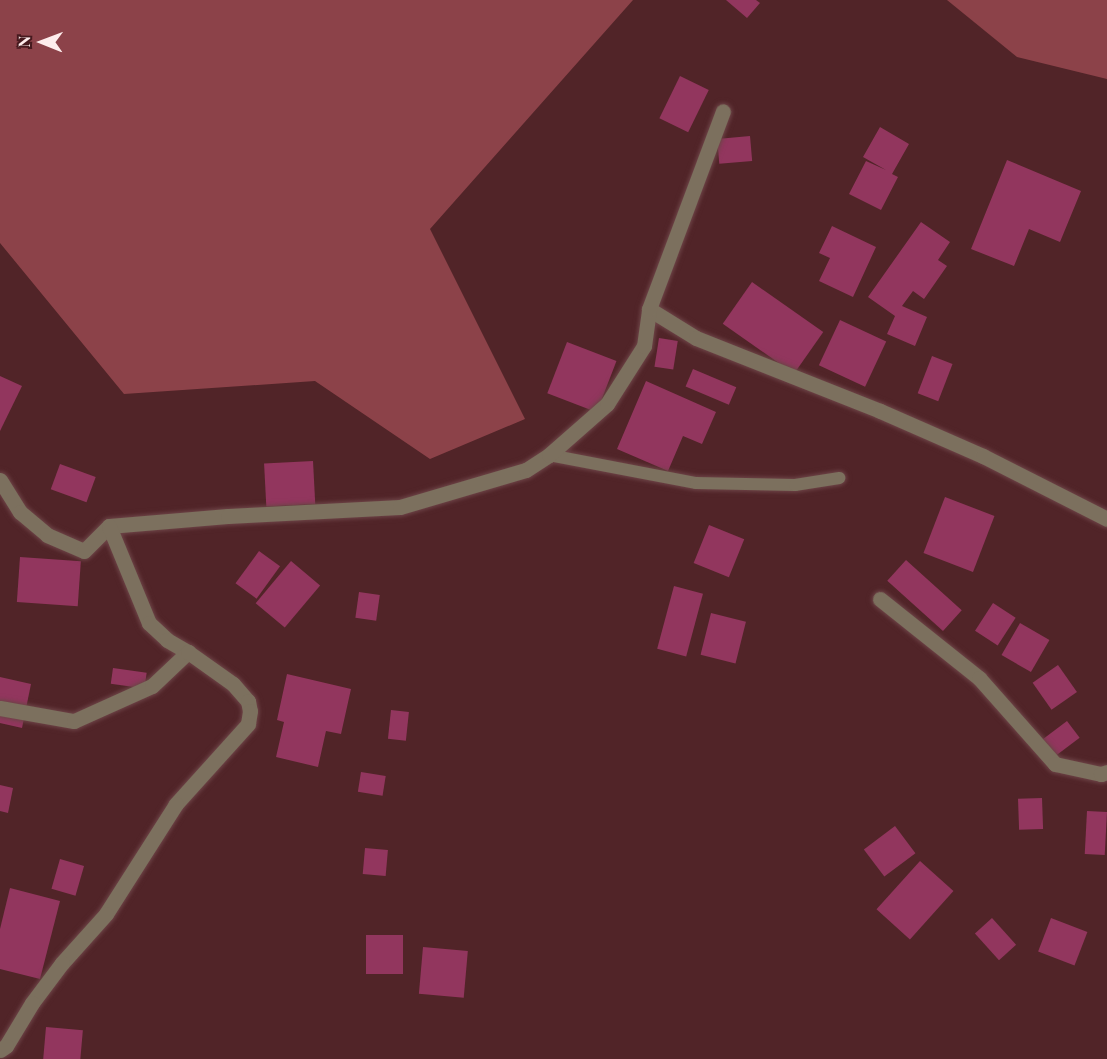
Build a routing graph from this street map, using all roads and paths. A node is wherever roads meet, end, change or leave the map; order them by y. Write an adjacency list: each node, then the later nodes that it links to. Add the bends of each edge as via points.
1 (723, 111): 2 (street)
2 (649, 309): 3 (street, via 644,346 607,404); 6 (street, via 696,338 891,415)
3 (549, 455): 4 (lane, via 696,483 795,485); 7 (street, via 526,470 400,507)
4 (839, 478)
5 (0, 480): 7 (street, via 20,512 47,535 84,551)
6 (1107, 519)
7 (109, 526): 9 (street, via 149,623)
8 (880, 599): 11 (street, via 979,678 1055,764)
9 (188, 652): 10 (street, via 152,686 74,720); 12 (street, via 233,684 248,701 248,724 176,804 106,914 62,963)
10 (0, 708)
11 (1107, 772)
12 (0, 1050)

